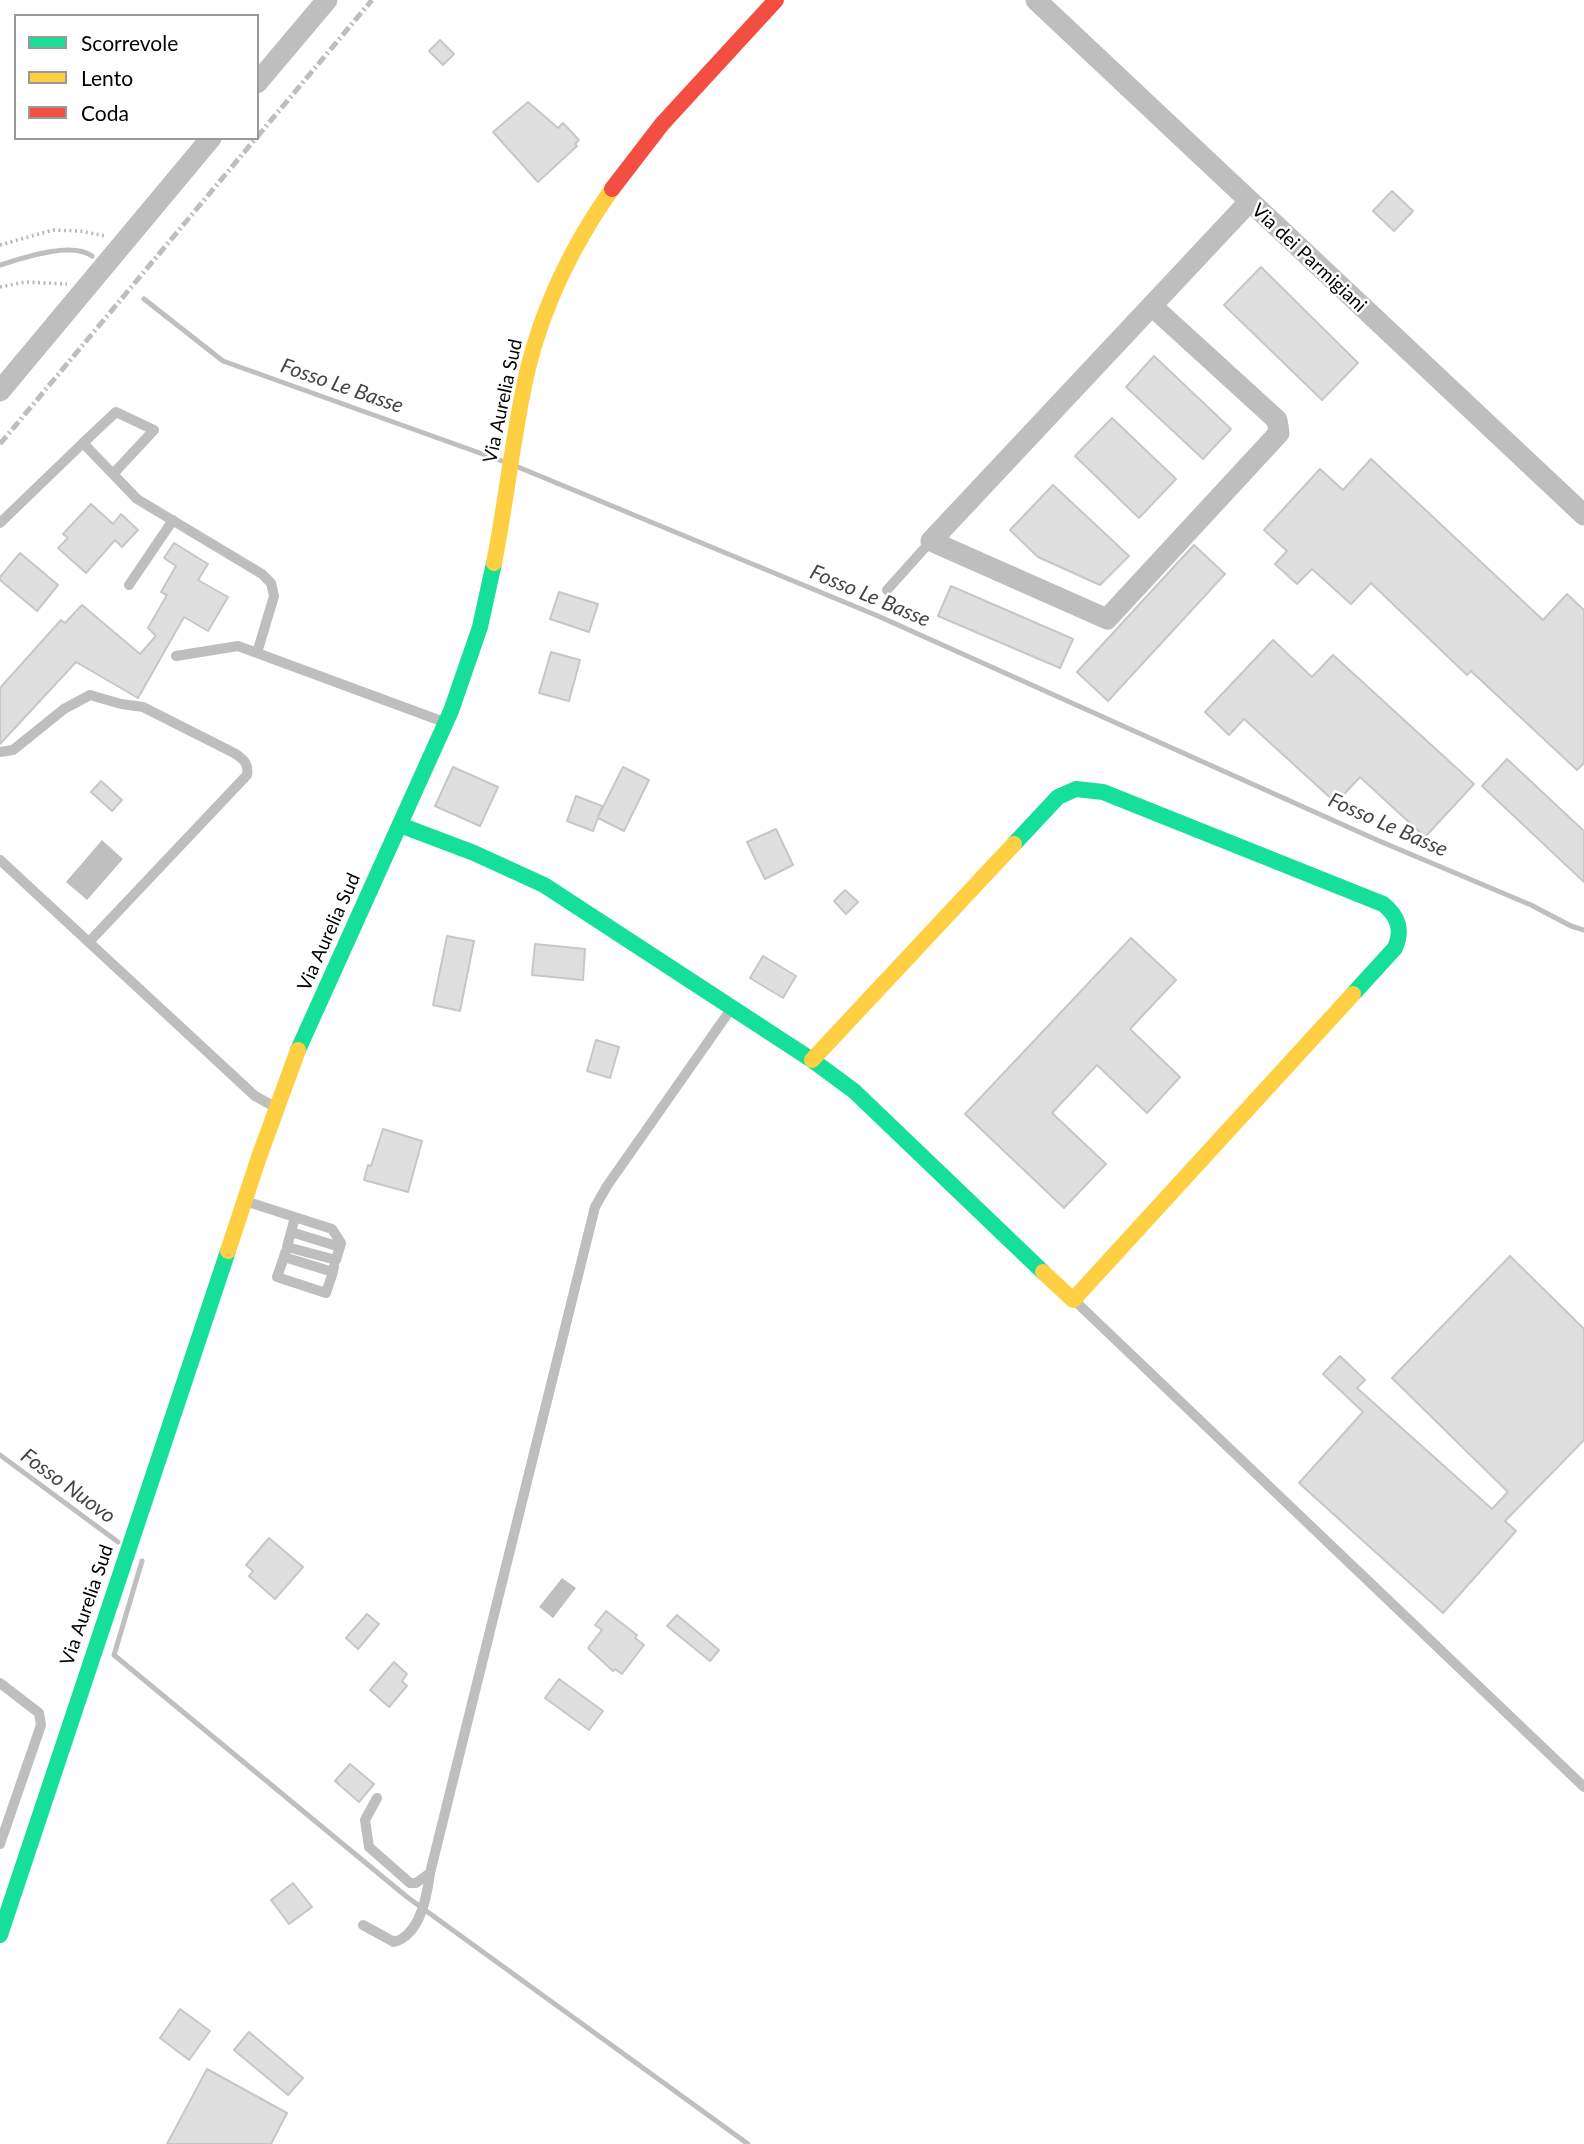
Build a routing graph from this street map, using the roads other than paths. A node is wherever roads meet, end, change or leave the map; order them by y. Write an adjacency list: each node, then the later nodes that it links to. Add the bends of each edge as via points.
1 (327, 0): 4 (street)
2 (776, 0): 19 (main road, Via Aurelia Sud, via 632,159 597,207 566,262 530,362 483,618)
3 (1036, 0): 6 (street, Via dei Parmigiani)
4 (259, 81)
5 (209, 140): 8 (street)
6 (1249, 202): 7 (street); 11 (street, Via dei Parmigiani)
7 (1152, 306): 14 (street); 14 (street, via 1277,420 1279,433 1107,619)
8 (0, 391)
9 (83, 443): 10 (lane); 10 (lane, via 116,412 154,430); 13 (lane)
10 (113, 474): 12 (lane, via 137,499)
11 (1584, 515)
12 (173, 520): 15 (lane); 17 (lane, via 271,583 274,596)
13 (0, 523)
14 (930, 541): 16 (lane)
15 (128, 585)
16 (887, 590)
17 (257, 653): 18 (lane, via 238,646); 19 (lane)
18 (176, 656)
19 (446, 723): 21 (main road, Via Aurelia Sud)
20 (0, 752): 23 (lane, via 13,750 64,709 90,695 144,707 245,760 247,775)
21 (400, 825): 24 (main road, via 544,885); 26 (main road, Via Aurelia Sud, via 298,1051)
22 (0, 860): 23 (lane)
23 (89, 942): 26 (lane, via 255,1096)
24 (732, 1007): 25 (main road); 38 (lane, via 596,1207)
25 (812, 1060): 33 (main road, via 854,1091); 33 (main road, via 1058,797 1076,789 1102,792 1390,909 1399,923 1395,948)
26 (277, 1109): 27 (main road, Via Aurelia Sud)
27 (245, 1201): 28 (lane); 39 (main road, Via Aurelia Sud)
28 (295, 1217): 29 (lane); 30 (lane, via 332,1228)
29 (291, 1232): 30 (lane); 31 (lane)
30 (340, 1247): 32 (lane)
31 (285, 1252): 32 (lane); 32 (lane, via 277,1277 326,1293)
32 (334, 1266)
33 (1073, 1300): 35 (lane)
34 (0, 1683): 37 (lane, via 39,1713 41,1725)
35 (1584, 1787)
36 (377, 1798): 38 (lane, via 365,1820 369,1847 410,1883 416,1884)
37 (0, 1844)
38 (430, 1873): 40 (lane, via 425,1903 403,1939 394,1942)
39 (7, 1893): 41 (main road, Via Aurelia Sud)
40 (363, 1925)
41 (0, 1935)

